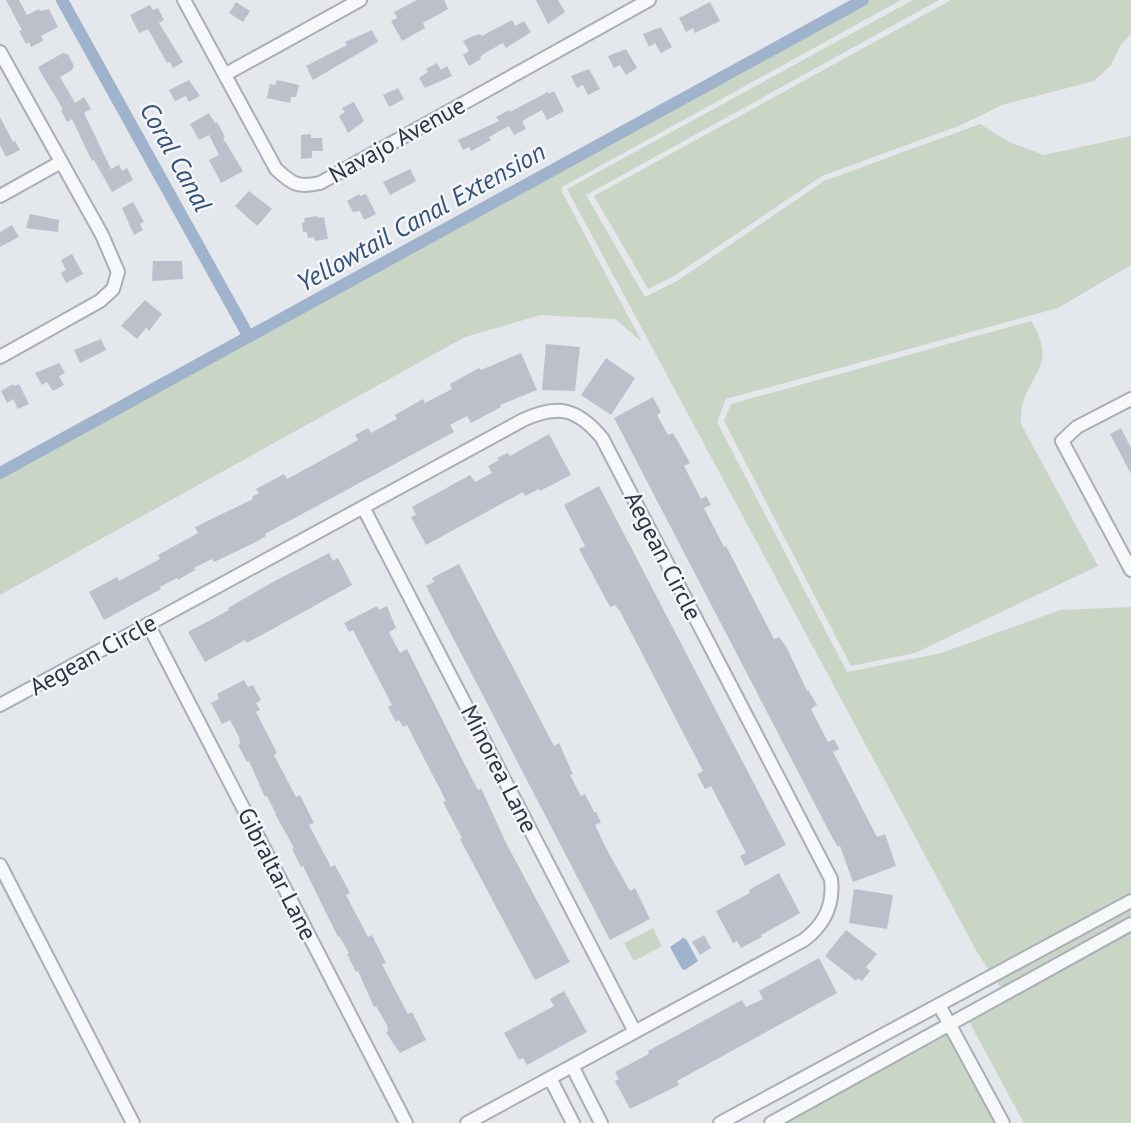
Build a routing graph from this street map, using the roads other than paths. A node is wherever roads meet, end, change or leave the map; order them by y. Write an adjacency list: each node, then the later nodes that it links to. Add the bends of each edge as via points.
1 (184, 0): 5 (street, Navajo Avenue)
2 (360, 0): 5 (street)
3 (649, 0): 5 (street, Navajo Avenue, via 320,183 307,186 290,183 276,169)
4 (0, 52): 6 (street)
5 (226, 74)
6 (61, 162): 7 (street); 8 (street, via 113,256 118,272 113,289 100,301)
7 (0, 196)
8 (0, 357)
9 (1131, 399): 11 (street, via 1077,427 1062,441)
10 (363, 507): 12 (street, Aegean Circle); 19 (street, Minorea Lane); 19 (street, Aegean Circle, via 541,412 575,412 602,438 827,870 832,892 817,930)
11 (1131, 570)
12 (148, 624): 13 (street, Aegean Circle); 23 (street, Gibraltar Lane)
13 (0, 705)
14 (0, 865): 22 (street)
15 (1131, 901): 17 (street)
16 (1131, 925): 18 (street)
17 (939, 1005): 18 (street); 27 (street)
18 (950, 1024): 28 (street); 29 (street)
19 (635, 1032): 20 (street, Aegean Circle)
20 (572, 1066): 21 (street, Aegean Circle); 26 (street)
21 (550, 1078): 24 (street, Aegean Circle); 25 (street)
22 (133, 1123)
23 (406, 1123)
24 (467, 1123)
25 (573, 1123)
26 (601, 1123)
27 (720, 1123)
28 (771, 1123)
29 (1003, 1123)

